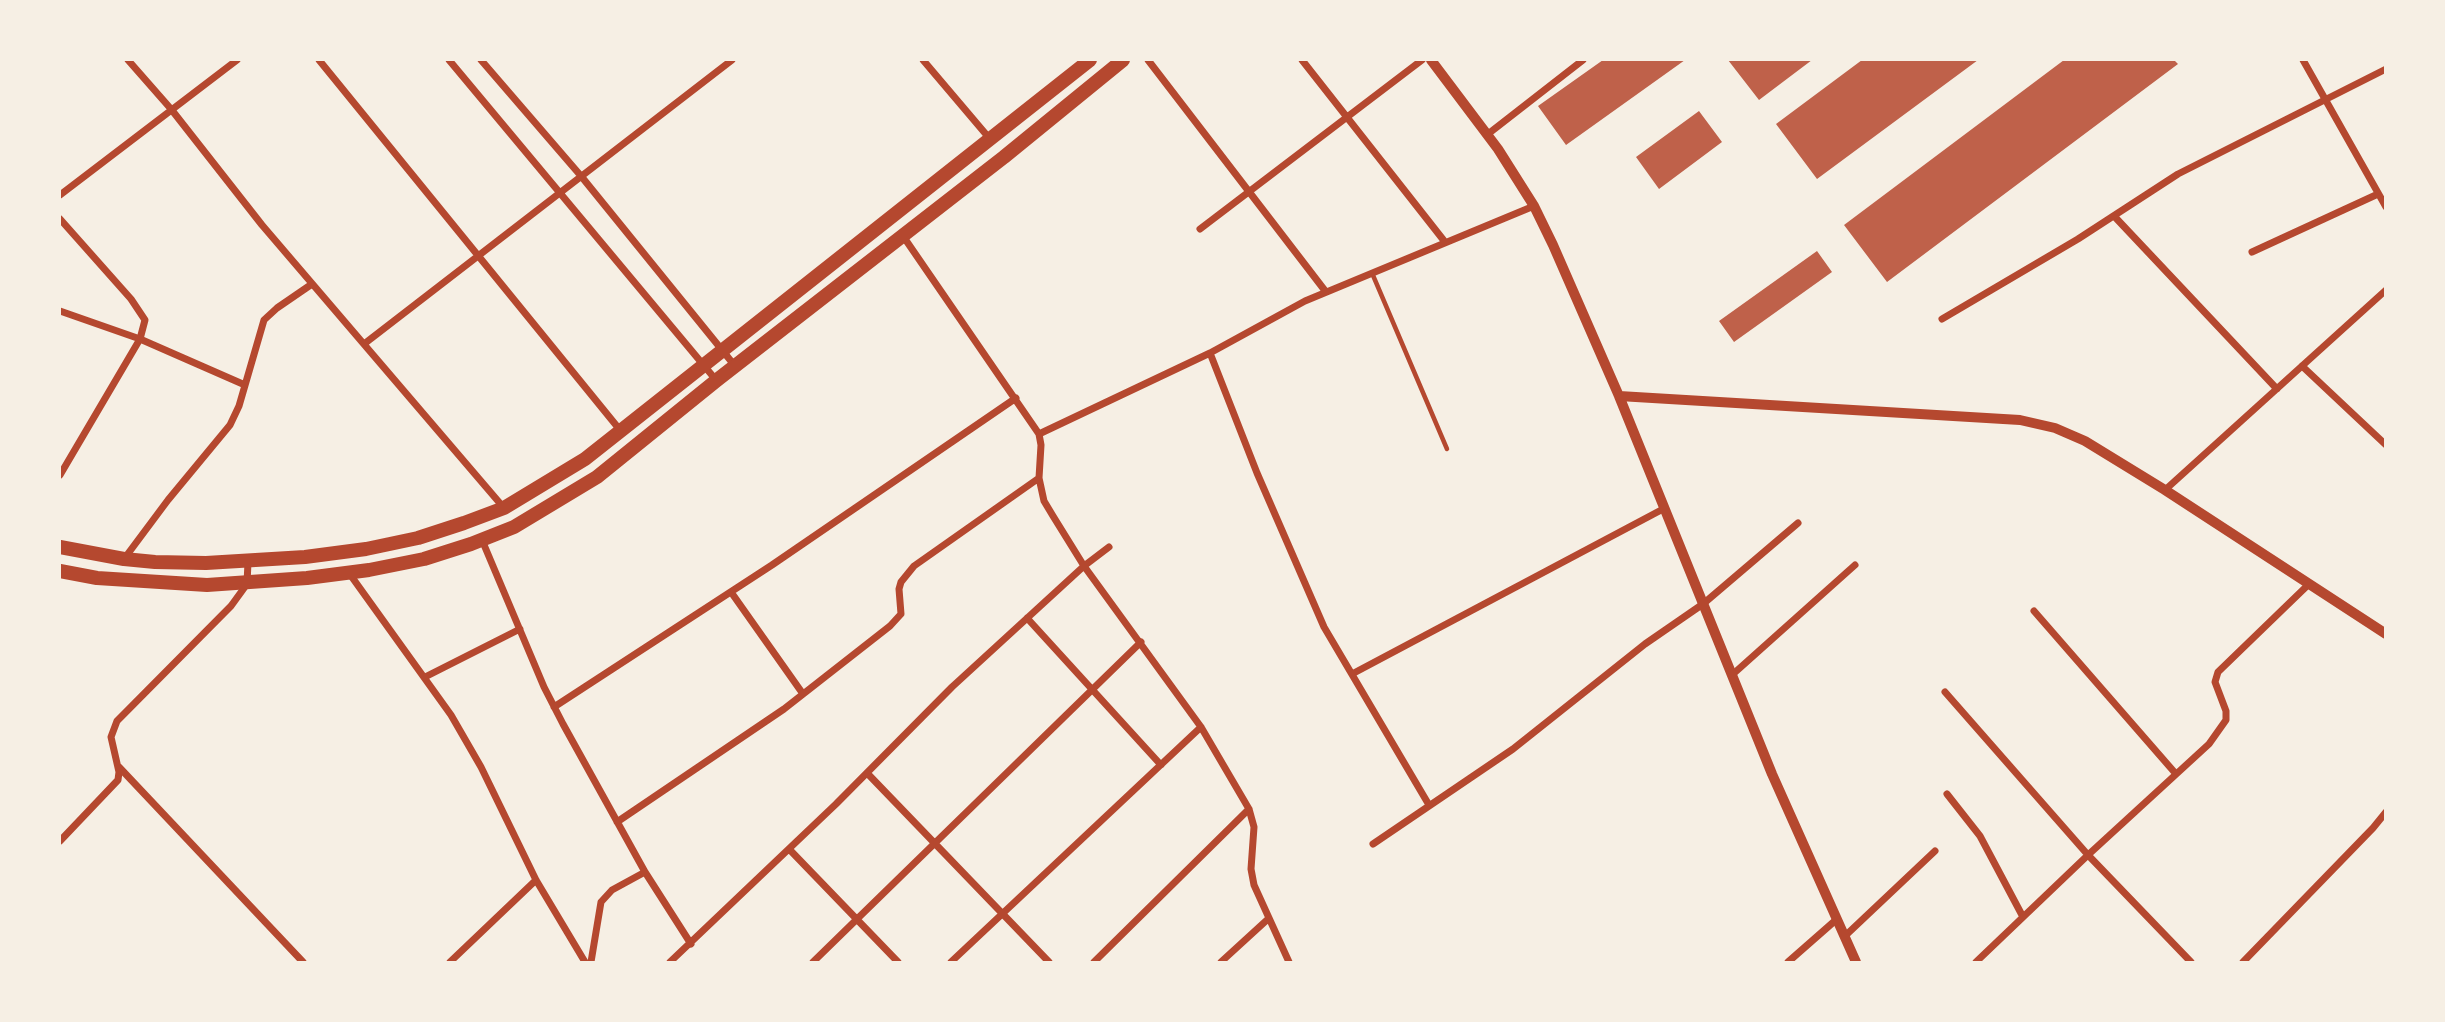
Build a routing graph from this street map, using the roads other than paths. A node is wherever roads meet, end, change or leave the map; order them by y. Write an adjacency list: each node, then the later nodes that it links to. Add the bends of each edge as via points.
1 (128, 60): 18 (street)
2 (237, 60): 18 (street)
3 (319, 60): 35 (street)
4 (449, 60): 24 (street)
5 (481, 60): 22 (street)
6 (732, 60): 22 (street)
7 (923, 60): 21 (street)
8 (1090, 60): 21 (highway)
9 (1124, 60): 32 (highway)
10 (1148, 60): 23 (street)
11 (1302, 60): 19 (street)
12 (1422, 60): 19 (street)
13 (1431, 60): 20 (street)
14 (1583, 60): 20 (street)
15 (2303, 60): 17 (street)
16 (2385, 69): 17 (street)
17 (2326, 101): 25 (street); 29 (street, via 2178,174)
18 (171, 109): 26 (street); 37 (street)
19 (1346, 116): 23 (street); 33 (street)
20 (1488, 134): 27 (street)
21 (990, 140): 44 (highway)
22 (581, 176): 24 (street); 44 (street)
23 (1248, 190): 31 (street); 39 (street)
24 (560, 192): 35 (street); 46 (street)
25 (2378, 194): 28 (street); 34 (street)
26 (60, 195)
27 (1534, 205): 33 (street); 52 (street)
28 (2385, 207)
29 (2114, 216): 41 (street); 51 (street)
30 (60, 219): 42 (street, via 141,312 145,320)
31 (1200, 229)
32 (903, 236): 48 (highway); 53 (street)
33 (1445, 242): 36 (street)
34 (2252, 252)
35 (478, 255): 43 (street); 54 (street)
36 (1372, 272): 39 (street); 57 (lane)
37 (312, 284): 43 (street); 50 (street, via 264,320)
38 (2385, 290): 47 (street)
39 (1326, 292): 45 (street)
40 (60, 311): 42 (street)
41 (1942, 319)
42 (140, 339): 50 (street); 58 (street)
43 (365, 344): 61 (street)
44 (722, 352): 46 (highway); 48 (street)
45 (1210, 353): 55 (street); 82 (street, via 1319,614)
46 (704, 364): 49 (street); 54 (highway)
47 (2302, 366): 51 (street); 56 (street)
48 (735, 367): 49 (highway)
49 (717, 380): 64 (highway, via 597,477 514,527)
50 (245, 385): 67 (street, via 230,425)
51 (2277, 389): 60 (street)
52 (1619, 396): 60 (street, via 2020,420 2085,441); 62 (street)
53 (1016, 398): 55 (street); 75 (street)
54 (621, 431): 61 (highway, via 585,459)
55 (1039, 434): 59 (street)
56 (2385, 444)
57 (1447, 449)
58 (60, 475)
59 (1039, 478): 70 (street, via 1044,501); 87 (street, via 914,566 901,582 897,619)
60 (2165, 490): 74 (street)
61 (504, 508): 68 (highway, via 405,540)
62 (1665, 508): 76 (street); 82 (street)
63 (1798, 523): 76 (street)
64 (482, 540): 72 (highway, via 424,559); 79 (street)
65 (60, 547): 67 (highway)
66 (1109, 547): 70 (street)
67 (124, 559): 68 (highway)
68 (248, 562): 73 (street)
69 (1854, 565): 83 (street)
70 (1084, 566): 78 (street); 81 (street)
71 (60, 571): 73 (highway, via 153,583)
72 (349, 573): 73 (highway); 84 (street)
73 (247, 584): 90 (street, via 215,623 117,721 111,737)
74 (2309, 584): 80 (street); 93 (street, via 2218,672 2215,682 2226,711 2224,726)
75 (731, 592): 87 (street); 88 (street)
76 (1703, 604): 83 (street); 95 (street, via 1490,765)
77 (2034, 611): 93 (street)
78 (1027, 618): 85 (street); 92 (street)
79 (520, 629): 84 (street); 88 (street)
80 (2385, 634)
81 (1141, 642): 85 (street); 89 (street)
82 (1352, 674): 95 (street)
83 (1732, 675): 110 (street)
84 (425, 677): 106 (street, via 481,766)
85 (1093, 689): 91 (street); 101 (street)
86 (1945, 692): 104 (street)
87 (803, 694): 98 (street)
88 (554, 707): 98 (street)
89 (1201, 727): 91 (street); 96 (street)
90 (118, 765): 99 (street, via 114,786); 115 (street)
91 (1161, 765): 107 (street)
92 (867, 773): 101 (street); 102 (street)
93 (2176, 774): 104 (street)
94 (1947, 794): 108 (street, via 1980,836)
95 (1429, 805): 100 (street)
96 (1249, 809): 109 (street, via 1254,827 1251,869); 123 (street)
97 (2385, 811): 130 (street)
98 (617, 822): 105 (street)
99 (60, 841)
100 (1373, 844)
101 (934, 845): 107 (street); 111 (street)
102 (789, 849): 111 (street); 113 (street)
103 (1935, 851): 112 (street)
104 (2088, 855): 108 (street); 129 (street)
105 (645, 872): 113 (street); 118 (street, via 612,890 601,902)
106 (536, 880): 116 (street); 117 (street)
107 (1002, 914): 121 (street); 122 (street)
108 (2023, 917): 128 (street)
109 (1268, 919): 124 (street); 125 (street)
110 (1837, 919): 112 (street); 126 (street)
111 (856, 920): 119 (street); 120 (street)
112 (1845, 936): 127 (street)
113 (691, 944): 114 (street)
114 (674, 961)
115 (303, 962)
116 (450, 962)
117 (585, 962)
118 (591, 962)
119 (813, 962)
120 (898, 962)
121 (951, 962)
122 (1049, 962)
123 (1094, 962)
124 (1221, 962)
125 (1290, 962)
126 (1788, 962)
127 (1856, 962)
128 (1976, 962)
129 (2190, 962)
130 (2243, 962)

